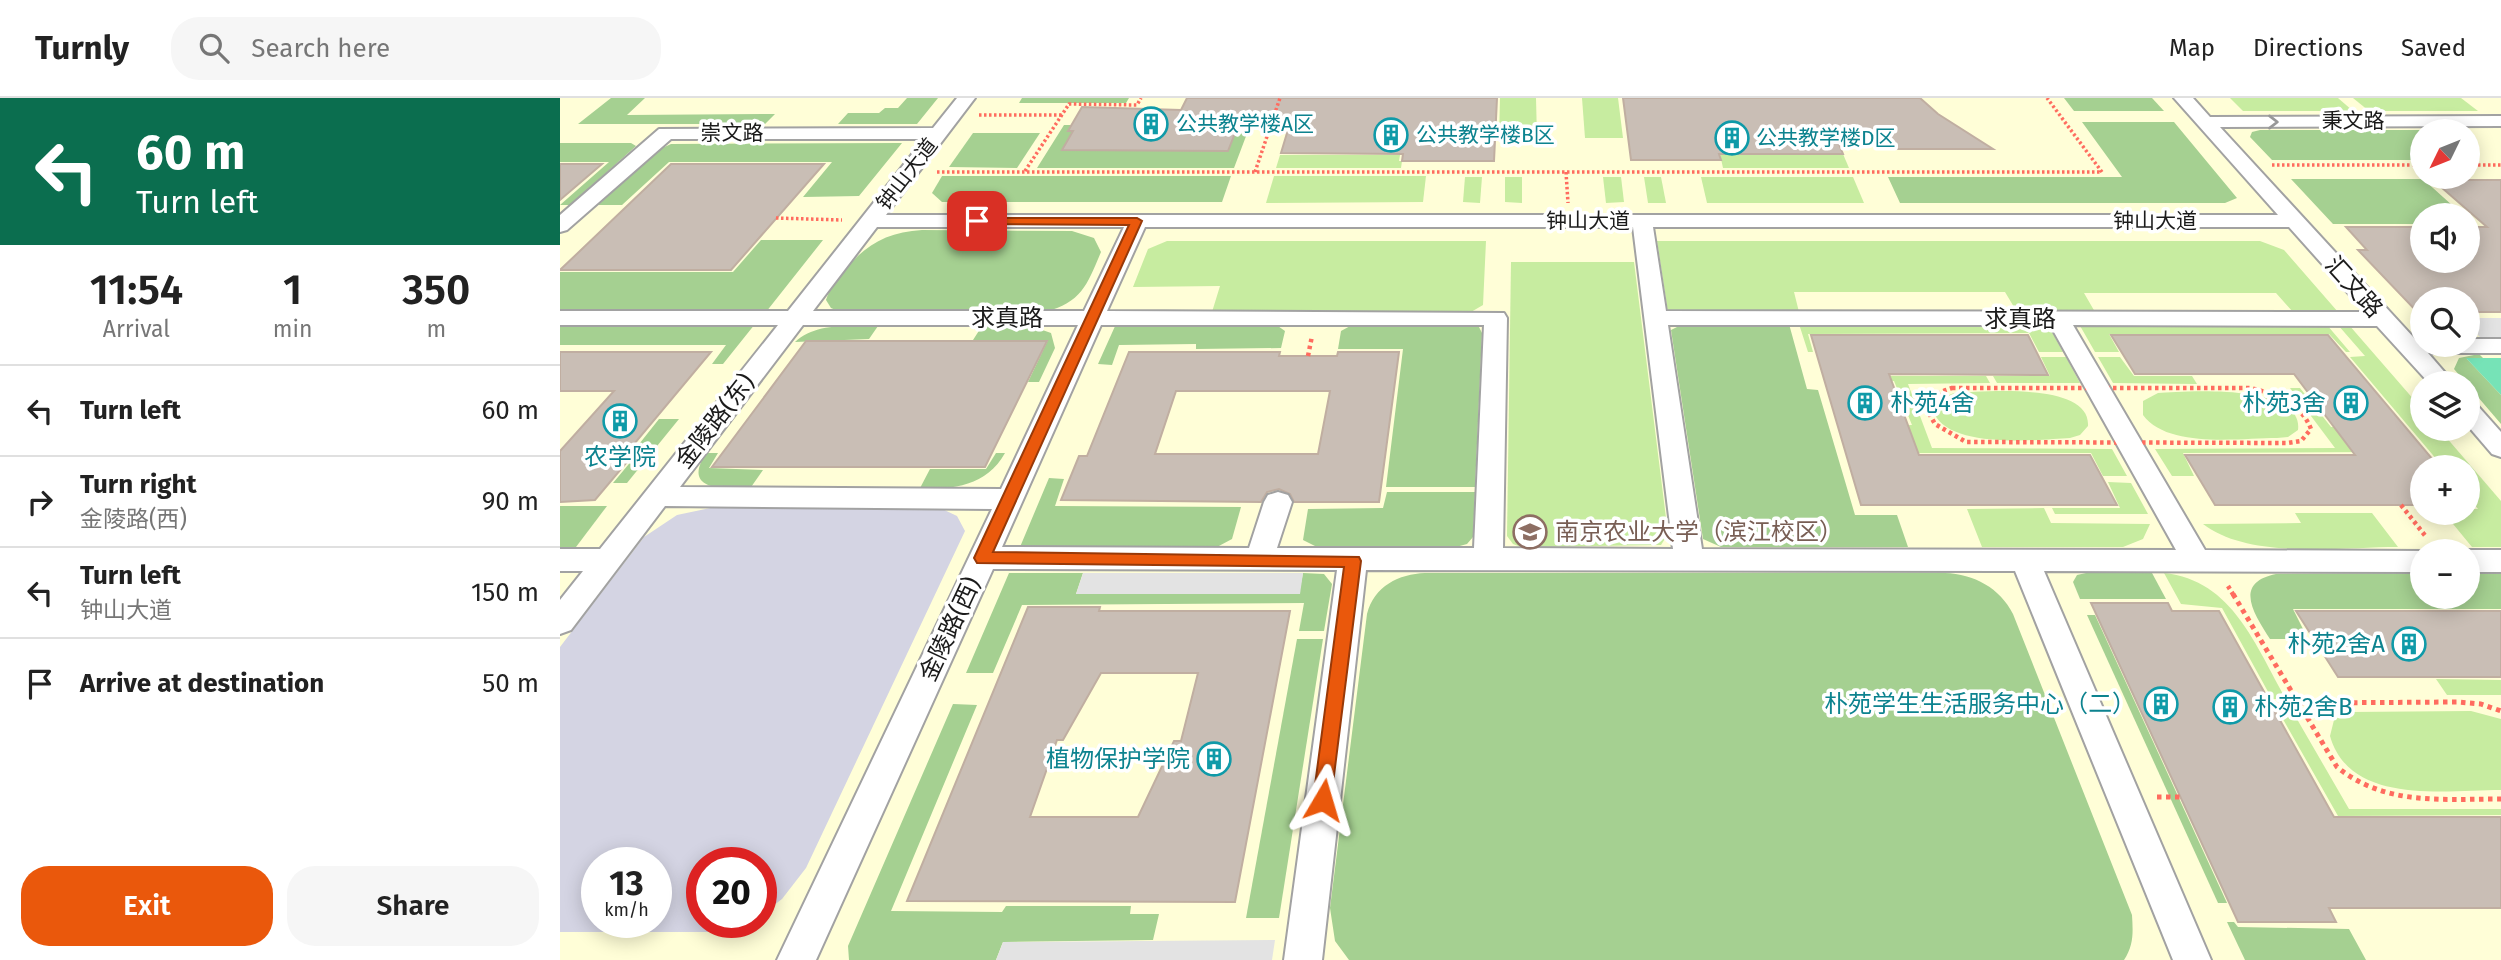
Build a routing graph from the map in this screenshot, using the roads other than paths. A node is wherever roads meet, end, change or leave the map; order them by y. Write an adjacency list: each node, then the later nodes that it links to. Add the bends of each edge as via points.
1 (966, 98): 5 (street, 钟山大道)
2 (2183, 98): 4 (street)
3 (2501, 121): 4 (street, 秉文路, one-way to 3)
4 (2204, 122): 9 (street)
5 (939, 134): 6 (street, 钟山大道); 10 (street, 崇文路, via 666,133)
6 (871, 221): 7 (street, 钟山大道); 12 (street, 金陵路(东))
7 (1137, 221): 8 (street, 钟山大道); 13 (street, 金陵路(西))
8 (1642, 221): 9 (street, 钟山大道); 14 (street)
9 (2295, 221): 16 (street, 汇文路)
10 (560, 226)
11 (560, 318): 12 (street, 求真路)
12 (795, 318): 13 (street, 求真路); 22 (street, 金陵路(东))
13 (1092, 318): 23 (street, 金陵路(西)); 31 (street, 求真路, via 1496,318)
14 (1655, 318): 15 (street, 求真路); 32 (street)
15 (2058, 319): 16 (street, 求真路); 34 (street, via 2128,441)
16 (2384, 319): 17 (street, 汇文路)
17 (2409, 346): 18 (street); 19 (street, 汇文路)
18 (2501, 346)
19 (2431, 371)
20 (2480, 424): 21 (street)
21 (2501, 448)
22 (657, 496): 23 (street); 28 (street, 金陵路(东))
23 (1010, 499): 26 (street, 金陵路(西))
24 (1278, 502): 29 (street)
25 (2410, 553): 34 (street)
26 (982, 558): 29 (street); 38 (street, 金陵路(西))
27 (560, 560): 28 (street)
28 (608, 560): 37 (street, 金陵路(东))
29 (1259, 560): 30 (street)
30 (1353, 561): 31 (street); 39 (street)
31 (1488, 561): 32 (street)
32 (1689, 561): 33 (street)
33 (2025, 561): 34 (street); 40 (street)
34 (2205, 561)
35 (2480, 561): 36 (street)
36 (2501, 561)
37 (560, 622)
38 (796, 960)
39 (1303, 960)
40 (2192, 960)

